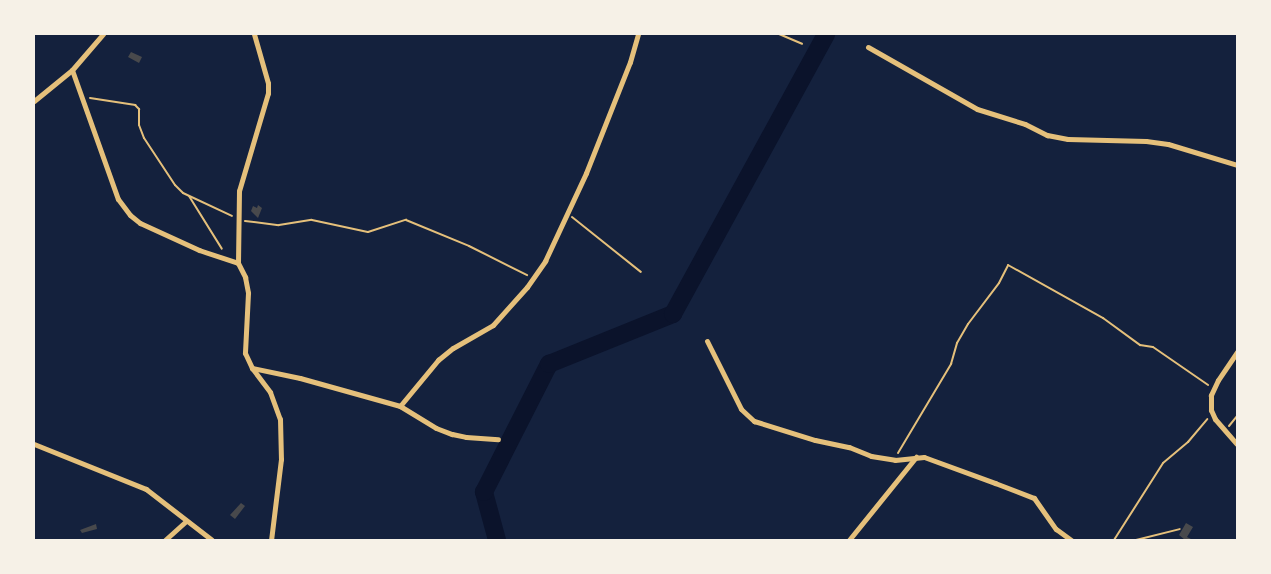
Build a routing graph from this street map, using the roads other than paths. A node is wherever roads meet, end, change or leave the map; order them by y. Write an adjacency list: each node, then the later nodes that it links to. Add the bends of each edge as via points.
1 (103, 34): 5 (street)
2 (254, 34): 8 (street, via 268,93 239,191)
3 (638, 34): 12 (street, via 630,62 568,214 534,278 493,325 438,360)
4 (868, 47): 7 (street, via 977,109 1026,124 1055,138 1168,144)
5 (72, 70): 6 (street); 8 (street, via 118,199 130,215 140,223 199,250)
6 (34, 101)
7 (1237, 166)
8 (238, 263): 11 (street, via 248,293 245,352)
9 (707, 341): 16 (street, via 741,409 754,421 871,456 894,460)
10 (1237, 352): 15 (street, via 1210,394 1212,413)
11 (252, 368): 12 (street); 20 (street, via 270,392 280,419 280,458)
12 (400, 406): 13 (street, via 452,434)
13 (498, 439)
14 (34, 444): 17 (street, via 146,489)
15 (1237, 444)
16 (916, 457): 21 (street); 22 (street, via 924,457 1034,498 1056,529)
17 (186, 521): 18 (street); 19 (street)
18 (165, 540)
19 (212, 540)
20 (271, 540)
21 (849, 540)
22 (1071, 540)

